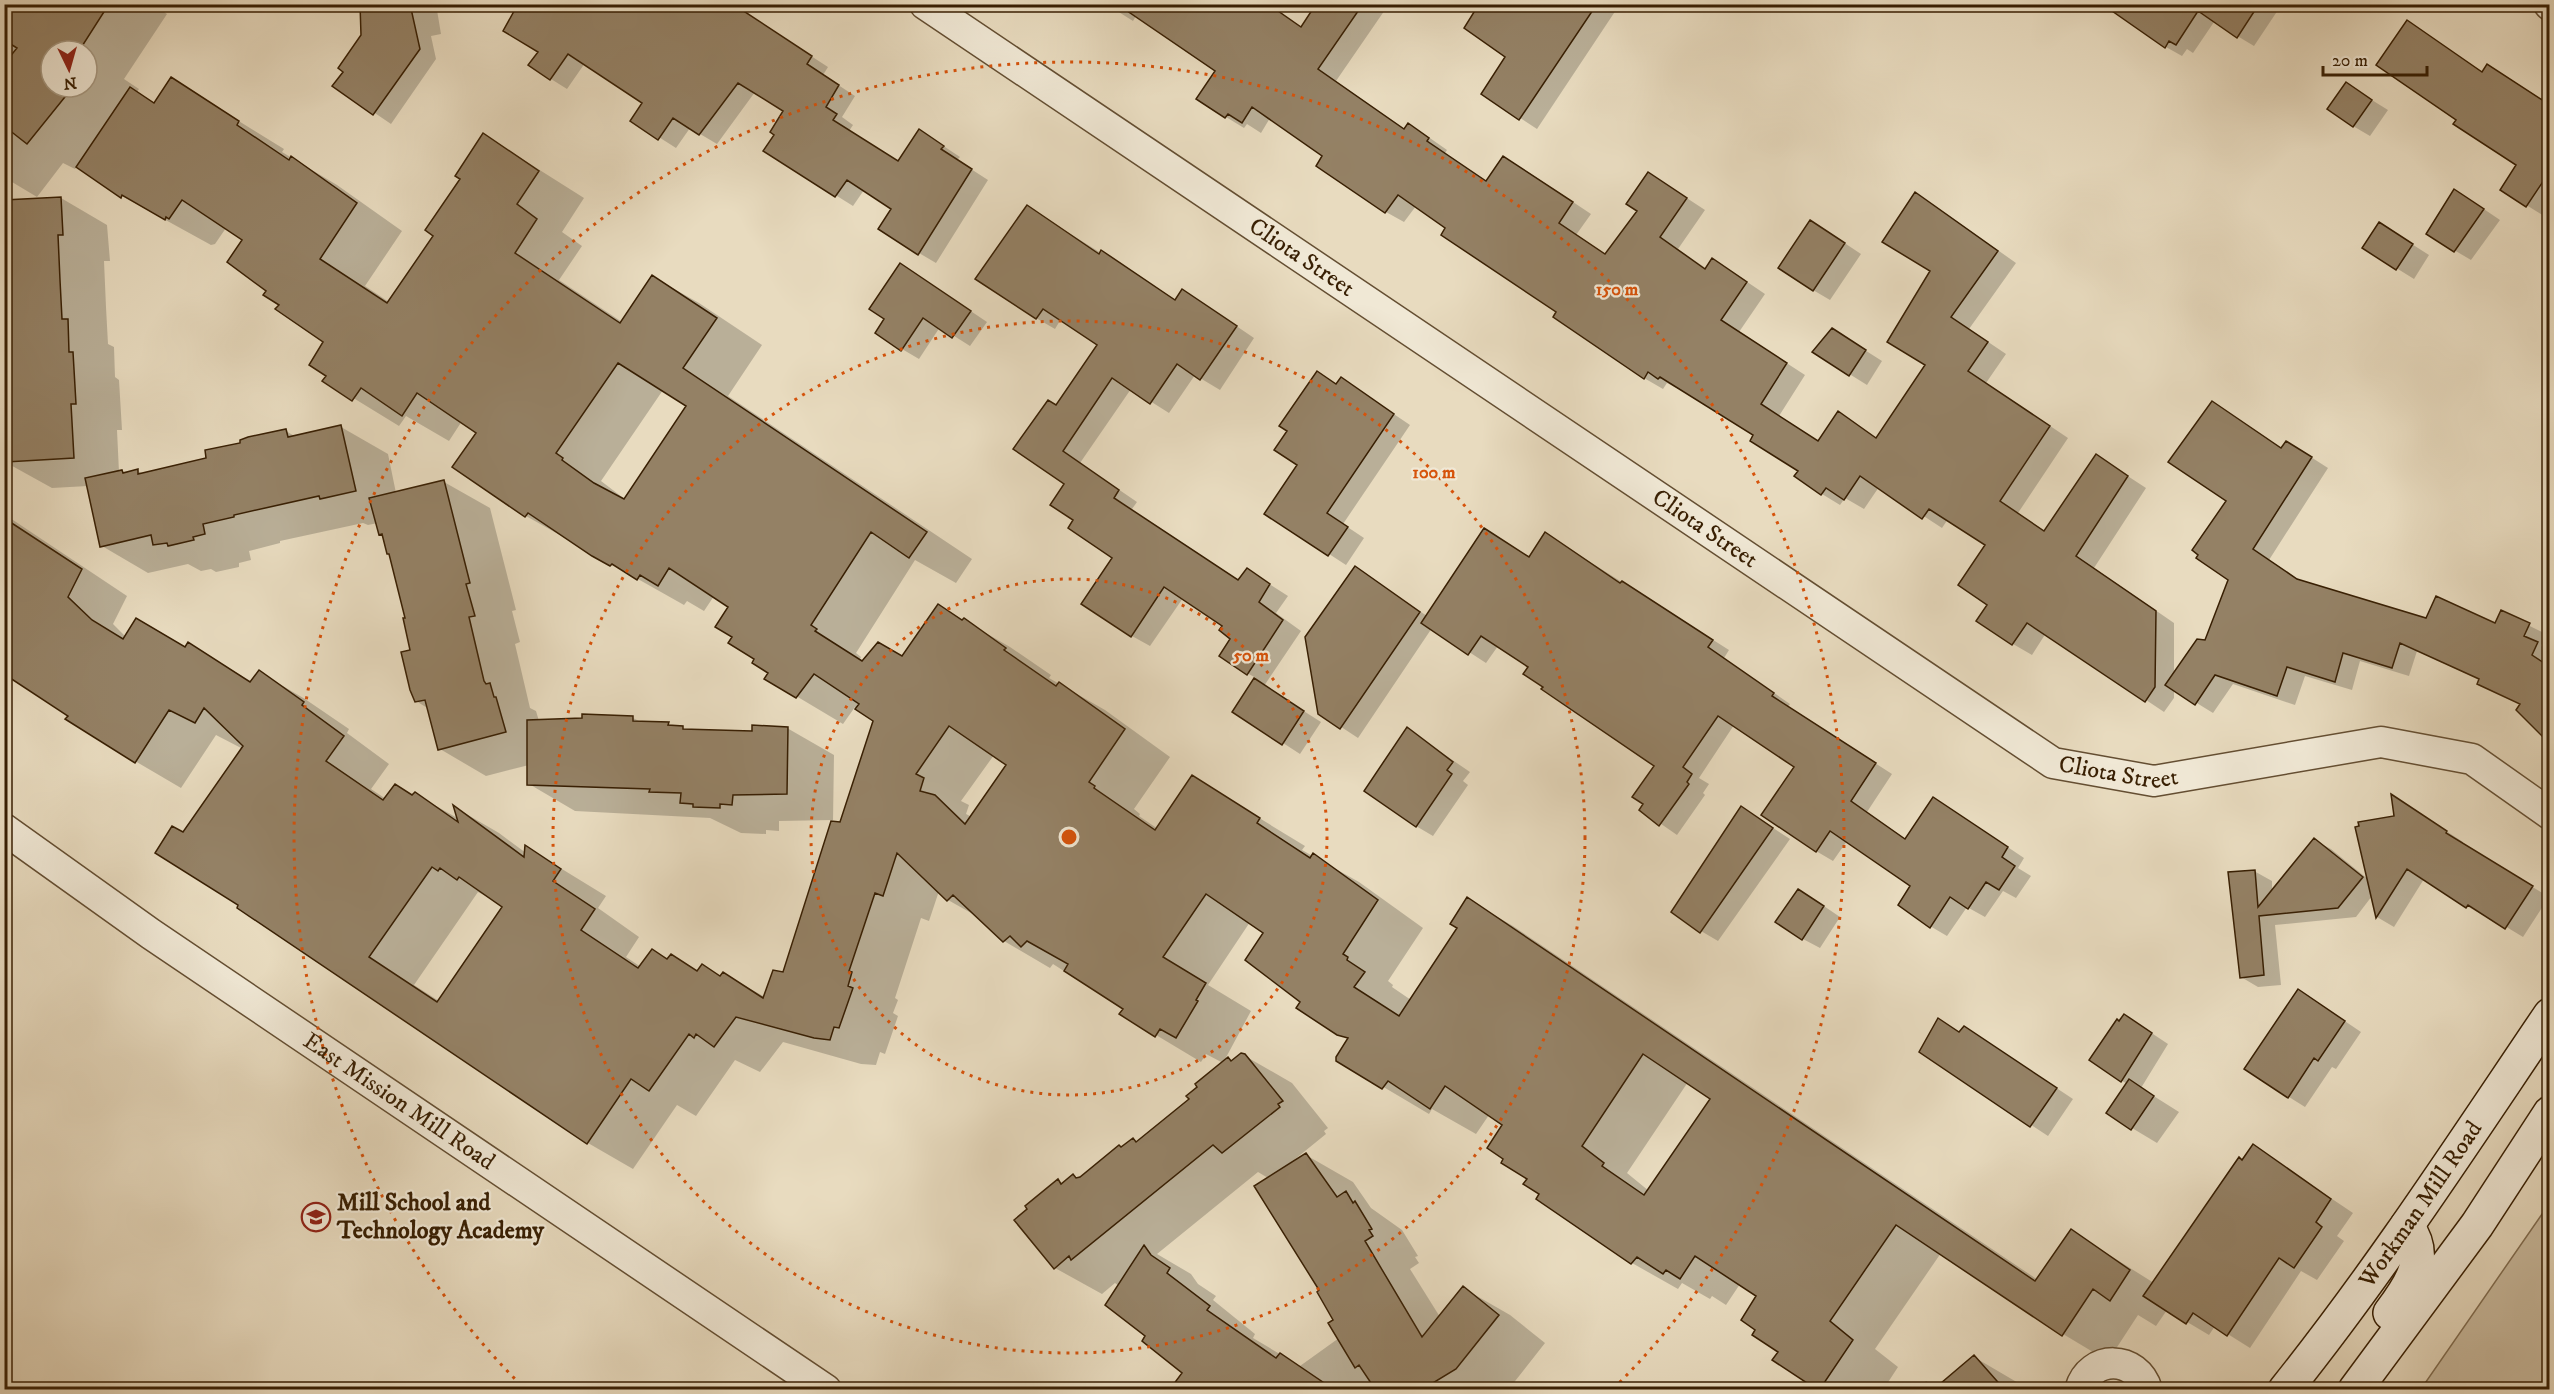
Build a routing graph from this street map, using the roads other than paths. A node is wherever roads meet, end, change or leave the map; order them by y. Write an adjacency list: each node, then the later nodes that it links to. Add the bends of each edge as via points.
1 (925, 4): 2 (street, Cliota Street, via 2054,763 2154,781 2380,742 2472,759)
2 (2550, 814)
3 (4, 829): 7 (street, East Mission Mill Road, via 151,934)
4 (2550, 1015): 6 (main road, Workman Mill Road)
5 (2550, 1113): 12 (main road, via 2477,1225)
6 (2407, 1226): 10 (main road, Workman Mill Road, via 2330,1334); 11 (main road, via 2419,1252 2408,1287)
7 (826, 1389)
8 (2080, 1389): 9 (street, via 2086,1375 2097,1366 2110,1363 2136,1370)
9 (2147, 1389)
10 (2285, 1389)
11 (2333, 1389)
12 (2355, 1389)

